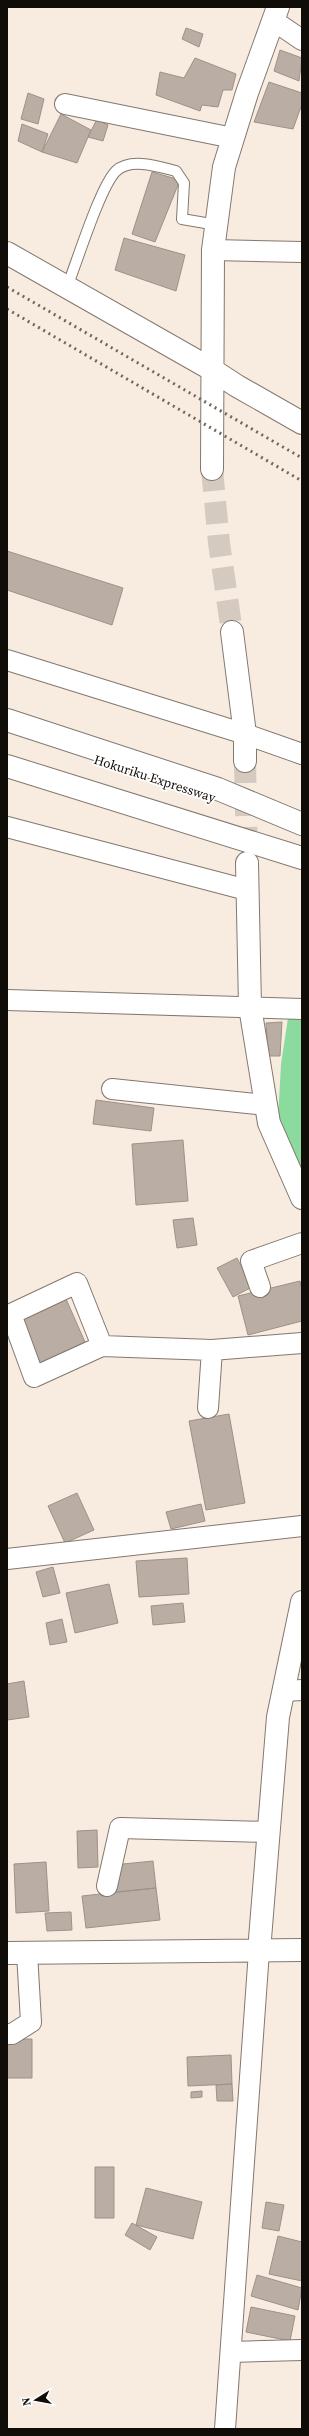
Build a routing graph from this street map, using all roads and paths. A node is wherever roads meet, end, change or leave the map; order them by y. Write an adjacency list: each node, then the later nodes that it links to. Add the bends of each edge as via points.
1 (276, 14): 2 (street); 4 (main road)
2 (302, 40)
3 (65, 104): 4 (street)
4 (233, 138): 5 (main road, via 224,168)
5 (217, 225): 6 (main road); 9 (lane, via 182,219 184,183 176,171 134,164 117,171 101,197)
6 (214, 250): 7 (street); 10 (main road)
7 (302, 252)
8 (7, 254): 9 (main road)
9 (67, 287): 10 (main road)
10 (211, 369): 11 (main road); 12 (main road)
11 (302, 423)
12 (212, 470)
13 (232, 632): 17 (main road)
14 (7, 660): 17 (street)
15 (7, 720): 21 (main road, via 218,789)
16 (7, 732): 21 (main road, Hokuriku Expressway)
17 (245, 734): 18 (street); 19 (main road)
18 (302, 754)
19 (245, 761)
20 (7, 767): 23 (main road)
21 (302, 824)
22 (7, 827): 25 (street)
23 (302, 858)
24 (247, 863): 25 (main road)
25 (247, 890): 27 (main road)
26 (7, 1000): 27 (street)
27 (250, 1007): 28 (street); 30 (main road)
28 (302, 1009)
29 (112, 1089): 30 (street)
30 (266, 1105): 31 (main road, via 269,1122)
31 (302, 1198)
32 (302, 1243): 33 (street, via 251,1261)
33 (260, 1287)
34 (302, 1343): 36 (street)
35 (102, 1346): 35 (street, via 34,1377 11,1314 77,1283); 36 (street)
36 (212, 1350): 37 (street)
37 (208, 1408)
38 (302, 1526): 39 (street)
39 (7, 1559)
40 (302, 1602): 41 (main road)
41 (293, 1690): 42 (main road, via 278,1717)
42 (269, 1832): 43 (street, via 120,1828); 45 (main road)
43 (107, 1886)
44 (302, 1950): 45 (main road)
45 (259, 1952): 46 (main road); 49 (street)
46 (17, 1953): 47 (street, via 31,2022 12,2034)
47 (7, 2034)
48 (302, 2350): 49 (street)
49 (231, 2352): 50 (street)
50 (225, 2429)

